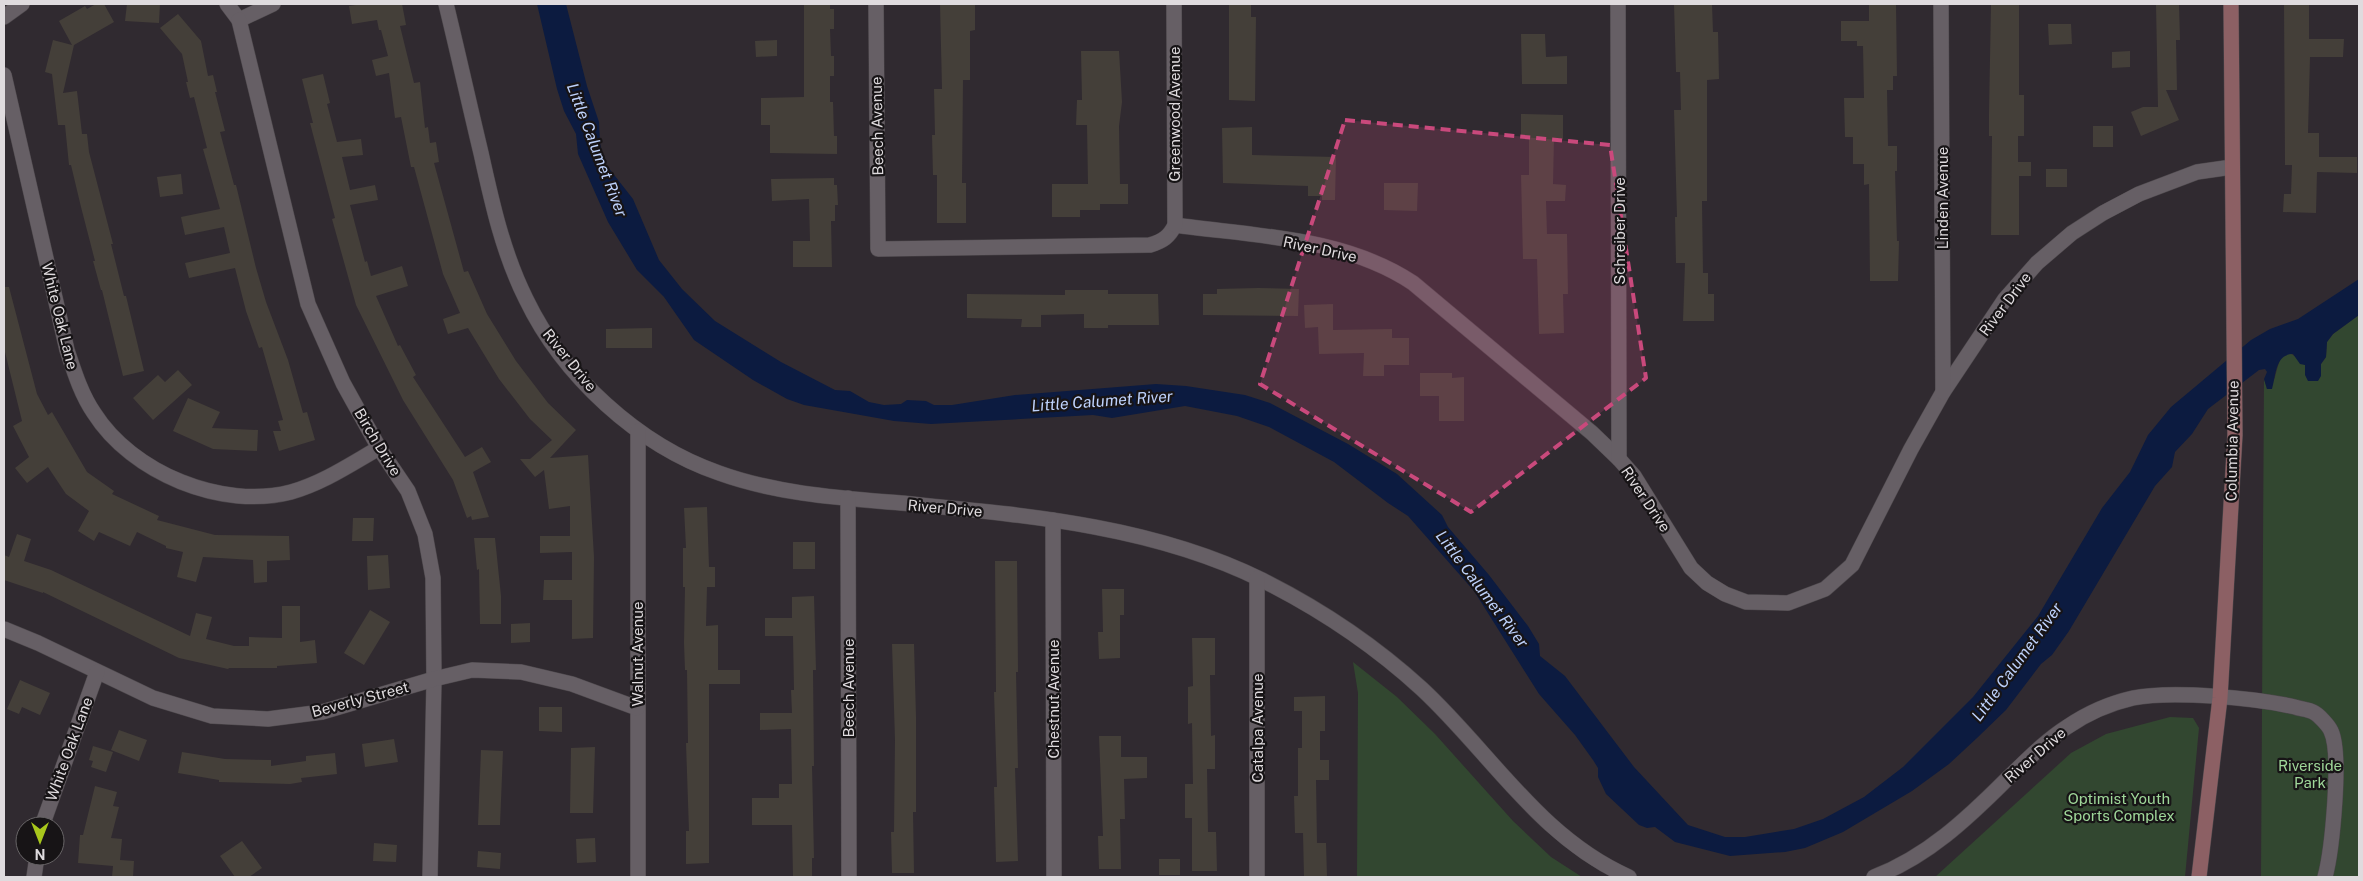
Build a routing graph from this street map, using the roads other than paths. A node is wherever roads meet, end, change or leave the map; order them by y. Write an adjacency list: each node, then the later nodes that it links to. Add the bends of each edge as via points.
1 (22, 4): 10 (street)
2 (227, 4): 11 (street)
3 (273, 4): 11 (street)
4 (446, 4): 16 (street, River Drive, via 498,228 527,302 551,341 574,369 602,400)
5 (876, 4): 14 (street, Beech Avenue, via 878,249 1150,244 1161,242)
6 (1174, 4): 14 (street, Greenwood Avenue)
7 (1618, 4): 18 (street, Schreiber Drive)
8 (1941, 4): 15 (street, Linden Avenue)
9 (2231, 4): 13 (street, Columbia Avenue)
10 (4, 18)
11 (239, 20): 17 (street, Birch Drive, via 308,304 343,383)
12 (4, 75): 17 (street, White Oak Lane, via 67,350 78,384 94,413 112,435 163,474 194,488 257,497 291,492 327,478)
13 (2232, 167): 15 (street, River Drive, via 2197,172 2139,194 2103,212 2072,234 2037,263 2006,299); 25 (street, Columbia Avenue, via 2234,435)
14 (1175, 225): 18 (street, River Drive, via 1330,248 1394,271 1413,283)
15 (1943, 392): 18 (street, River Drive, via 1910,449 1852,565 1825,589 1788,604 1746,602 1707,583 1691,568 1634,476)
16 (638, 431): 19 (street, River Drive, via 673,453 717,473 758,485); 26 (street, Walnut Avenue)
17 (379, 448): 24 (street, Birch Drive, via 408,491 425,534 433,578)
18 (1619, 459)
19 (848, 498): 20 (street, River Drive); 30 (street, Beech Avenue)
20 (1053, 520): 21 (street, River Drive, via 1160,543 1204,556); 31 (street, Chestnut Avenue)
21 (1257, 578): 32 (street, Catalpa Avenue); 33 (street, River Drive, via 1340,624 1398,668 1445,712 1538,814 1590,855)
22 (4, 629): 23 (street, Beverly Street)
23 (97, 672): 24 (street, Beverly Street, via 154,698 212,716 268,719 322,712); 27 (street, White Oak Lane)
24 (434, 679): 26 (street, Beverly Street, via 472,670 521,672 572,684); 28 (street, Birch Drive)
25 (2220, 698): 34 (street, River Drive, via 2170,695 2133,698 2066,727 1942,839 1919,855); 35 (street, Columbia Avenue); 36 (street, River Drive, via 2280,704 2314,712 2331,730 2336,757 2330,858)
26 (636, 708): 29 (street, Walnut Avenue)
27 (46, 816)
28 (430, 877)
29 (638, 877)
30 (849, 877)
31 (1054, 877)
32 (1256, 877)
33 (1629, 877)
34 (1874, 877)
35 (2200, 877)
36 (2325, 877)

